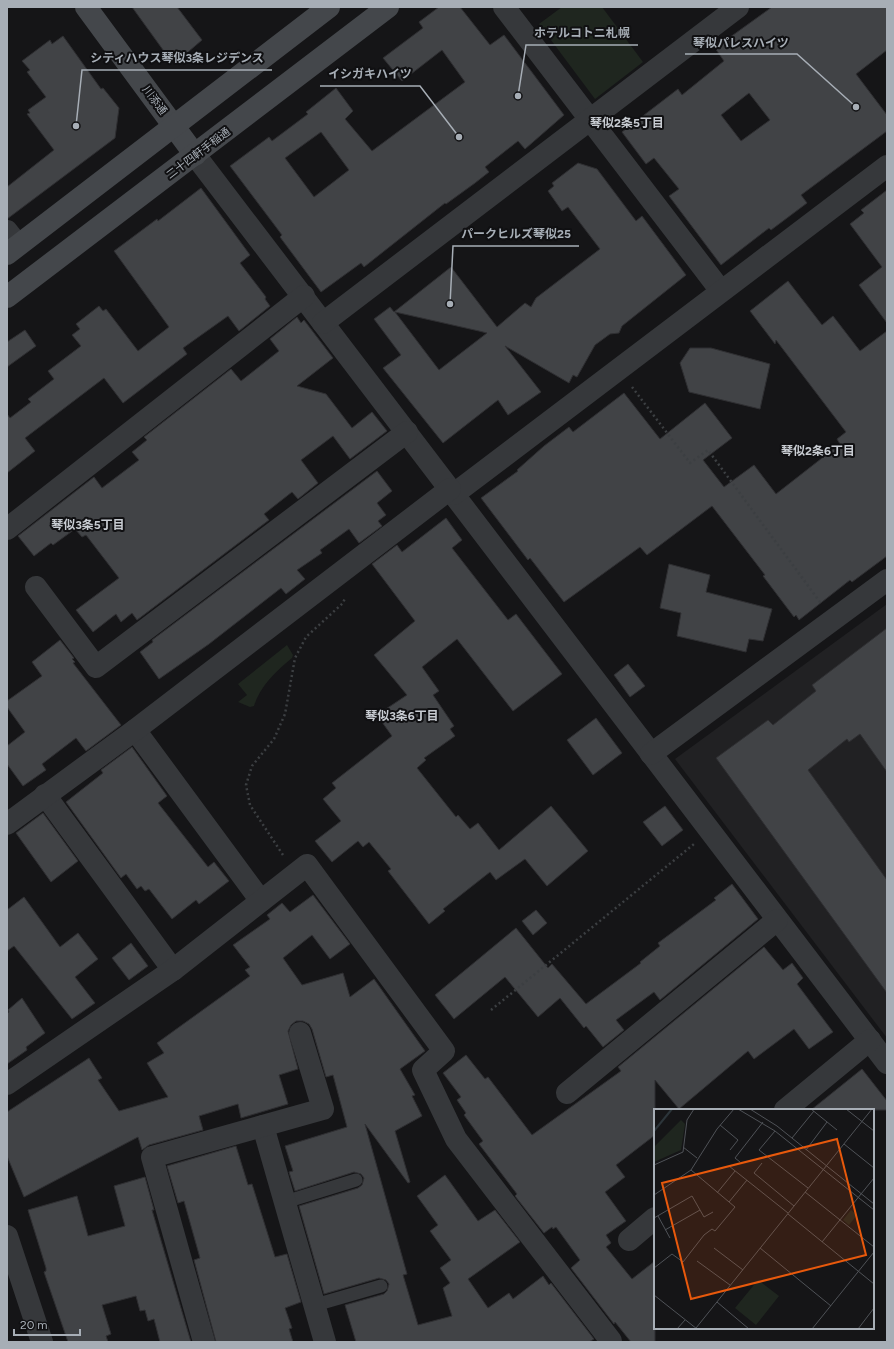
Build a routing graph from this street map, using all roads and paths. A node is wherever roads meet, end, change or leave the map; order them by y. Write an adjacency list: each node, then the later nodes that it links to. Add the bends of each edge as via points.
1 (86, 7): 7 (street, 川添通)
2 (329, 7): 7 (street)
3 (388, 7): 8 (street, 二十四軒手稲通)
4 (504, 7): 6 (street)
5 (738, 7): 6 (street)
6 (589, 119): 11 (street); 14 (street)
7 (174, 126): 8 (street, 川添通); 10 (street)
8 (195, 155): 12 (street); 13 (street, 二十四軒手稲通)
9 (887, 166): 11 (street)
10 (11, 243)
11 (721, 291): 15 (street)
12 (304, 296): 14 (street); 18 (street)
13 (7, 297)
14 (323, 322): 16 (street)
15 (619, 369): 17 (street); 22 (path, via 690,463 708,450)
16 (407, 432): 17 (street); 21 (street, via 96,667)
17 (452, 492): 19 (street); 24 (street)
18 (7, 529)
19 (338, 575): 23 (street); 28 (path, via 347,591 343,603 306,637 294,658 286,714 274,739 252,766 246,785 250,805)
20 (887, 580): 22 (street)
21 (36, 587)
22 (833, 620): 24 (street)
23 (134, 730): 25 (street); 29 (street)
24 (651, 754): 27 (street)
25 (45, 795): 26 (street); 31 (street)
26 (7, 824)
27 (710, 831): 30 (street); 32 (path)
28 (296, 874): 29 (street); 50 (street, via 307,865 444,1051 423,1070 456,1139)
29 (261, 901): 31 (street)
30 (777, 920): 34 (street); 37 (street)
31 (173, 970): 36 (street)
32 (491, 1010)
33 (300, 1033): 39 (street, via 323,1109)
34 (870, 1040): 35 (street); 38 (street)
35 (887, 1062)
36 (7, 1084)
37 (567, 1093)
38 (786, 1109)
39 (263, 1126): 41 (street); 48 (street, via 152,1157)
40 (356, 1180): 41 (lane)
41 (285, 1202): 46 (street)
42 (654, 1219): 44 (street)
43 (7, 1236): 47 (street)
44 (629, 1240)
45 (381, 1286): 46 (lane)
46 (315, 1306): 49 (street)
47 (42, 1342)
48 (204, 1342)
49 (325, 1342)
50 (610, 1342)

